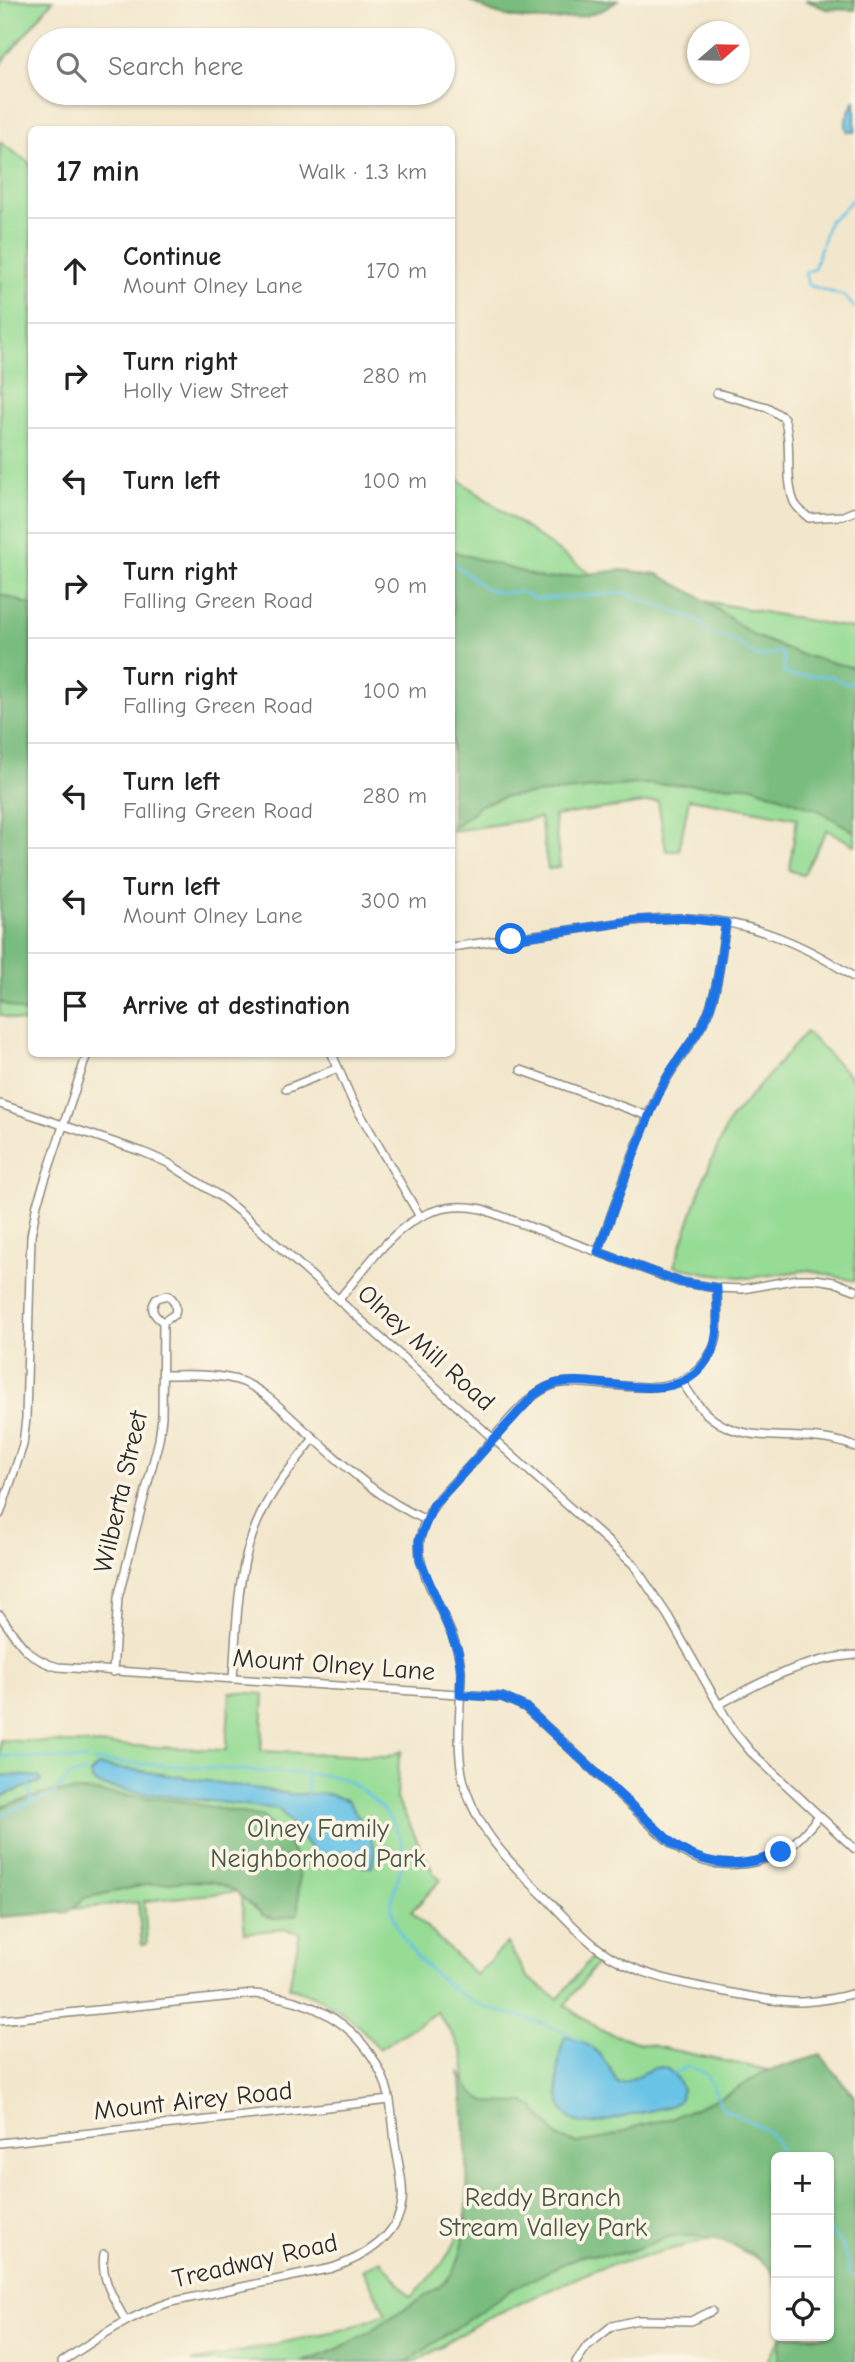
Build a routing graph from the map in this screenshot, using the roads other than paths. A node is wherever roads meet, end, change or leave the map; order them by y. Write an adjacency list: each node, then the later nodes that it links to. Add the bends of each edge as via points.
1 (717, 393): 2 (street, via 767,407 783,418 795,504 809,518)
2 (855, 511)
3 (726, 923): 4 (street, via 686,918 638,920); 5 (street, via 795,944); 12 (street, via 708,1012 664,1081)
4 (455, 947)
5 (855, 978)
6 (86, 1057): 13 (street)
7 (333, 1057): 8 (street)
8 (338, 1068): 10 (street); 14 (street)
9 (521, 1070): 12 (street)
10 (286, 1089)
11 (0, 1104): 13 (street, Olney Mill Road)
12 (648, 1116): 15 (street)
13 (63, 1125): 18 (street, Olney Mill Road, via 168,1163 221,1197); 25 (street, via 31,1236 24,1432)
14 (419, 1216): 15 (street, via 449,1207 471,1207); 18 (street, via 402,1227)
15 (598, 1252): 16 (street, via 680,1282)
16 (717, 1288): 17 (street, via 815,1279); 21 (street, via 714,1348 702,1367)
17 (855, 1290)
18 (339, 1298): 23 (street, Olney Mill Road)
19 (163, 1322): 20 (street, Wilberta Street)
20 (163, 1375): 22 (street, via 216,1376 243,1382); 29 (street, Wilberta Street, via 159,1440 118,1598)
21 (682, 1382): 23 (street, via 655,1387 559,1383 534,1395); 24 (street, via 702,1410 727,1428 833,1439)
22 (314, 1438): 26 (street, via 374,1492); 30 (street, via 274,1490 251,1539 240,1584)
23 (494, 1438): 26 (street, via 433,1506); 32 (street, Olney Mill Road, via 633,1564)
24 (855, 1447)
25 (0, 1514)
26 (426, 1520): 31 (street, via 419,1540 420,1560 458,1651)
27 (0, 1615): 29 (street, Mount Olney Lane, via 24,1650 42,1663)
28 (855, 1655): 32 (street, via 798,1666)
29 (113, 1672): 30 (street, Mount Olney Lane)
30 (233, 1679): 31 (street, Mount Olney Lane)
31 (460, 1695): 33 (street, Mount Olney Lane, via 502,1697 525,1707 674,1845 705,1861 747,1864 769,1858 795,1842); 35 (street, via 457,1732 462,1774 479,1820 500,1853 605,1954 663,1980 765,1999 800,2002)
32 (718, 1705): 33 (street, Olney Mill Road, via 751,1752)
33 (819, 1816): 34 (street, Olney Mill Road)
34 (855, 1849)
35 (855, 1993)
36 (0, 2020): 37 (street, Treadway Road, via 253,1994 292,1998 318,2008 357,2038 379,2070)
37 (390, 2101): 38 (street, Mount Airey Road); 41 (street, Treadway Road, via 402,2204 387,2236 377,2245 331,2268 171,2302)
38 (0, 2143)
39 (104, 2254): 41 (street, via 105,2278)
40 (712, 2311): 43 (street, via 691,2321 638,2320 612,2326 587,2346)
41 (125, 2320): 42 (street, Treadway Road)
42 (62, 2362)
43 (576, 2362)

